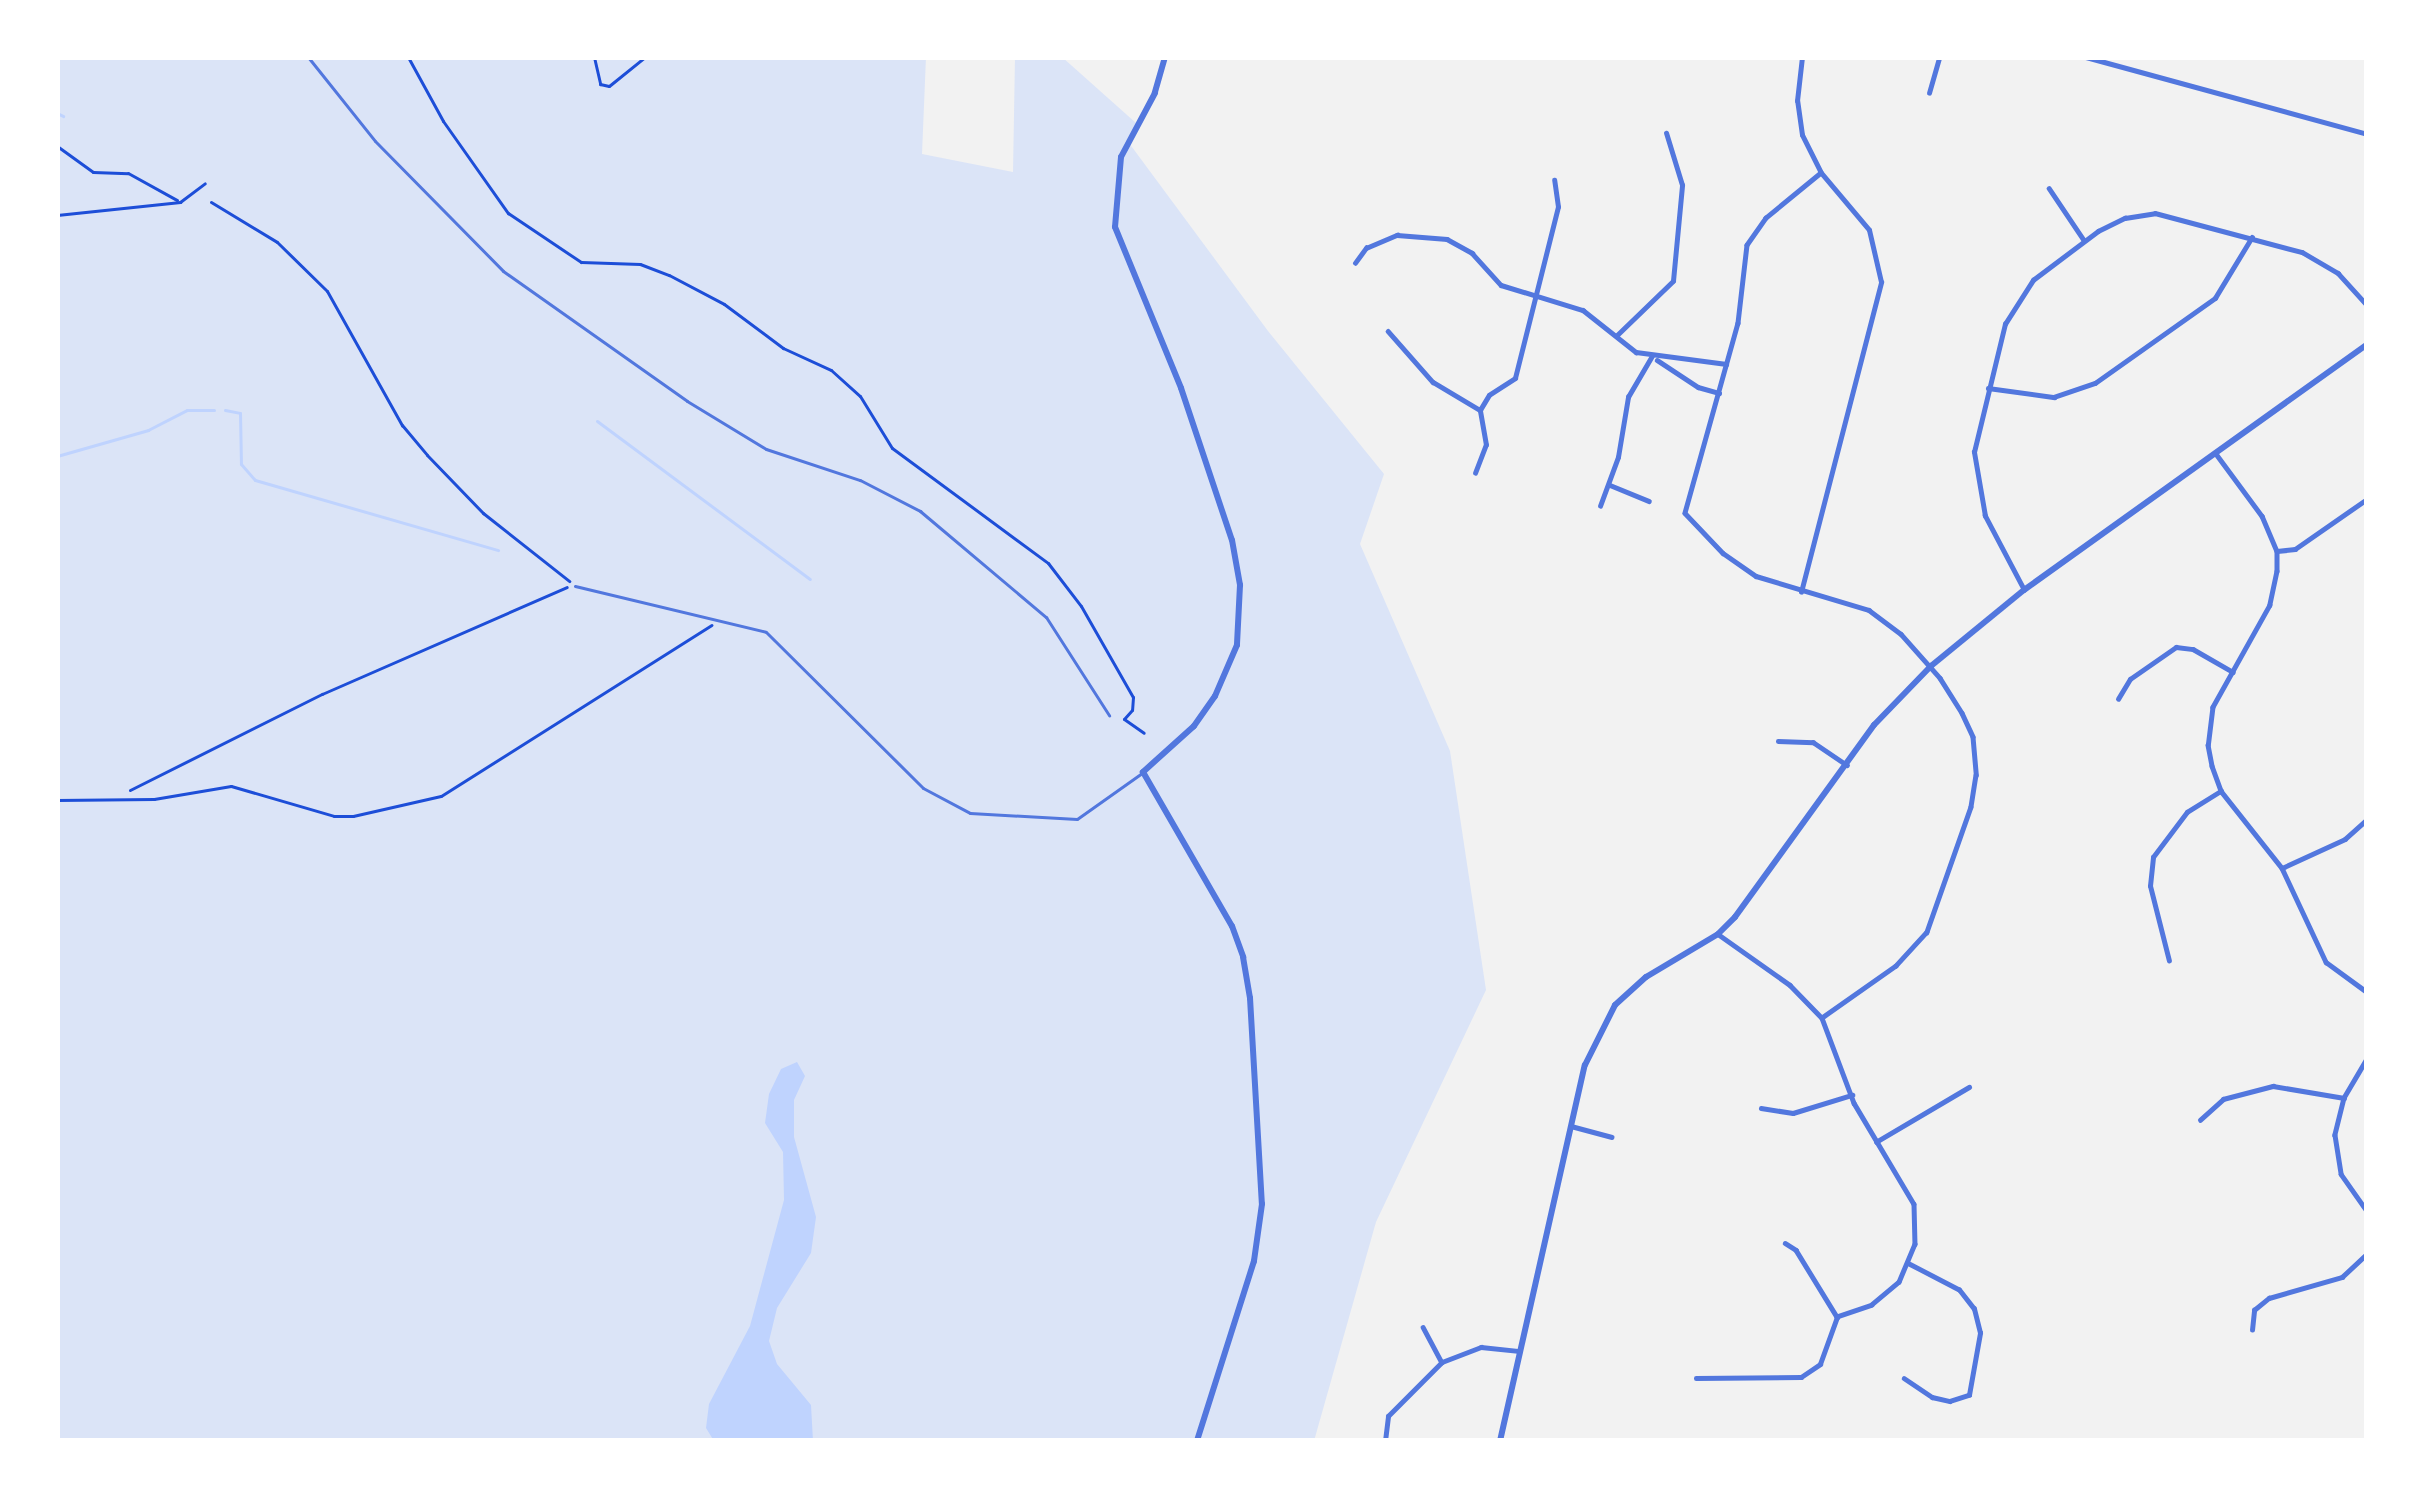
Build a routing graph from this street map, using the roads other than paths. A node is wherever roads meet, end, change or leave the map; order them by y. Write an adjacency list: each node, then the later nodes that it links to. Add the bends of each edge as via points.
1 (308, 57): 39 (lane, via 415,184 503,271 766,449 860,480 920,511 1046,617)
2 (1165, 57): 43 (street, via 1121,157 1115,227 1168,351 1232,540 1239,622 1215,696)
3 (1802, 57): 9 (street, via 1798,120)
4 (1939, 57): 6 (street)
5 (2086, 57): 8 (street)
6 (1929, 93)
7 (1666, 133): 18 (street, via 1682,185 1673,281)
8 (2367, 134)
9 (1821, 173): 21 (street, via 1758,226 1742,264); 34 (street, via 1869,230 1881,282)
10 (1553, 180): 15 (street, via 1558,207)
11 (2049, 188): 13 (street)
12 (2252, 237): 13 (street, via 2155,213); 16 (street, via 2322,262); 22 (street, via 2215,298 2095,383 2054,398)
13 (2084, 240): 22 (street, via 2019,296)
14 (1355, 263): 15 (street, via 1366,248 1397,235 1448,239 1501,285)
15 (1534, 298): 18 (street, via 1583,310); 24 (street, via 1515,378)
16 (2367, 305)
17 (1388, 331): 24 (street, via 1433,382)
18 (1616, 336): 20 (street)
19 (2367, 344): 25 (street)
20 (1652, 356): 21 (street); 23 (street); 27 (street, via 1628,397)
21 (1726, 364): 23 (street)
22 (1988, 388): 33 (street, via 1975,475 1992,535)
23 (1719, 393): 34 (street, via 1685,513 1741,567)
24 (1480, 410): 26 (street, via 1486,445)
25 (2217, 455): 31 (street); 33 (street)
26 (1475, 473)
27 (1607, 484): 29 (street); 30 (street)
28 (2367, 499): 31 (street, via 2295,549)
29 (1649, 501)
30 (1600, 506)
31 (2277, 551): 36 (street, via 2270,605)
32 (575, 586): 43 (lane, via 766,632 922,788 970,813 1077,819)
33 (2024, 590): 35 (street)
34 (1800, 592): 35 (street, via 1869,610)
35 (1930, 666): 42 (street); 50 (street, via 1973,737 1971,807 1927,932 1896,966)
36 (2233, 672): 37 (street, via 2176,646); 44 (street, via 2213,707 2209,734)
37 (2118, 699)
38 (2367, 711): 40 (street)
39 (1108, 715)
40 (2367, 735)
41 (1778, 741): 42 (street, via 1813,742)
42 (1847, 765): 47 (street)
43 (1143, 772): 71 (street, via 1232,926 1250,998 1260,1217 1254,1261)
44 (2221, 791): 46 (street); 48 (street, via 2168,830 2153,857 2150,886)
45 (2367, 819): 46 (street, via 2345,839)
46 (2282, 868): 49 (street, via 2326,962)
47 (1718, 934): 50 (street); 57 (street, via 1646,977 1615,1006 1591,1047)
48 (2168, 961)
49 (2367, 992)
50 (1822, 1018): 53 (street)
51 (2367, 1059): 54 (street)
52 (1969, 1087): 59 (street)
53 (1852, 1096): 55 (street, via 1793,1113); 59 (street)
54 (2344, 1098): 56 (street, via 2273,1086 2223,1099); 60 (street, via 2337,1161)
55 (1761, 1108)
56 (2200, 1120)
57 (1571, 1126): 58 (street); 67 (street)
58 (1612, 1137)
59 (1876, 1142): 63 (street, via 1914,1204)
60 (2367, 1211)
61 (1785, 1243): 64 (street)
62 (2367, 1254): 66 (street, via 2342,1277 2269,1298 2254,1310)
63 (1909, 1264): 64 (street, via 1878,1302); 70 (street, via 1959,1291 1980,1333 1969,1395 1932,1397)
64 (1837, 1317): 69 (street, via 1820,1364 1801,1377)
65 (1423, 1327): 68 (street)
66 (2252, 1330)
67 (1520, 1351): 68 (street, via 1481,1347); 73 (street)
68 (1442, 1361): 72 (street, via 1388,1416)
69 (1696, 1378)
70 (1904, 1378)
71 (1197, 1441)
72 (1384, 1441)
73 (1500, 1441)

